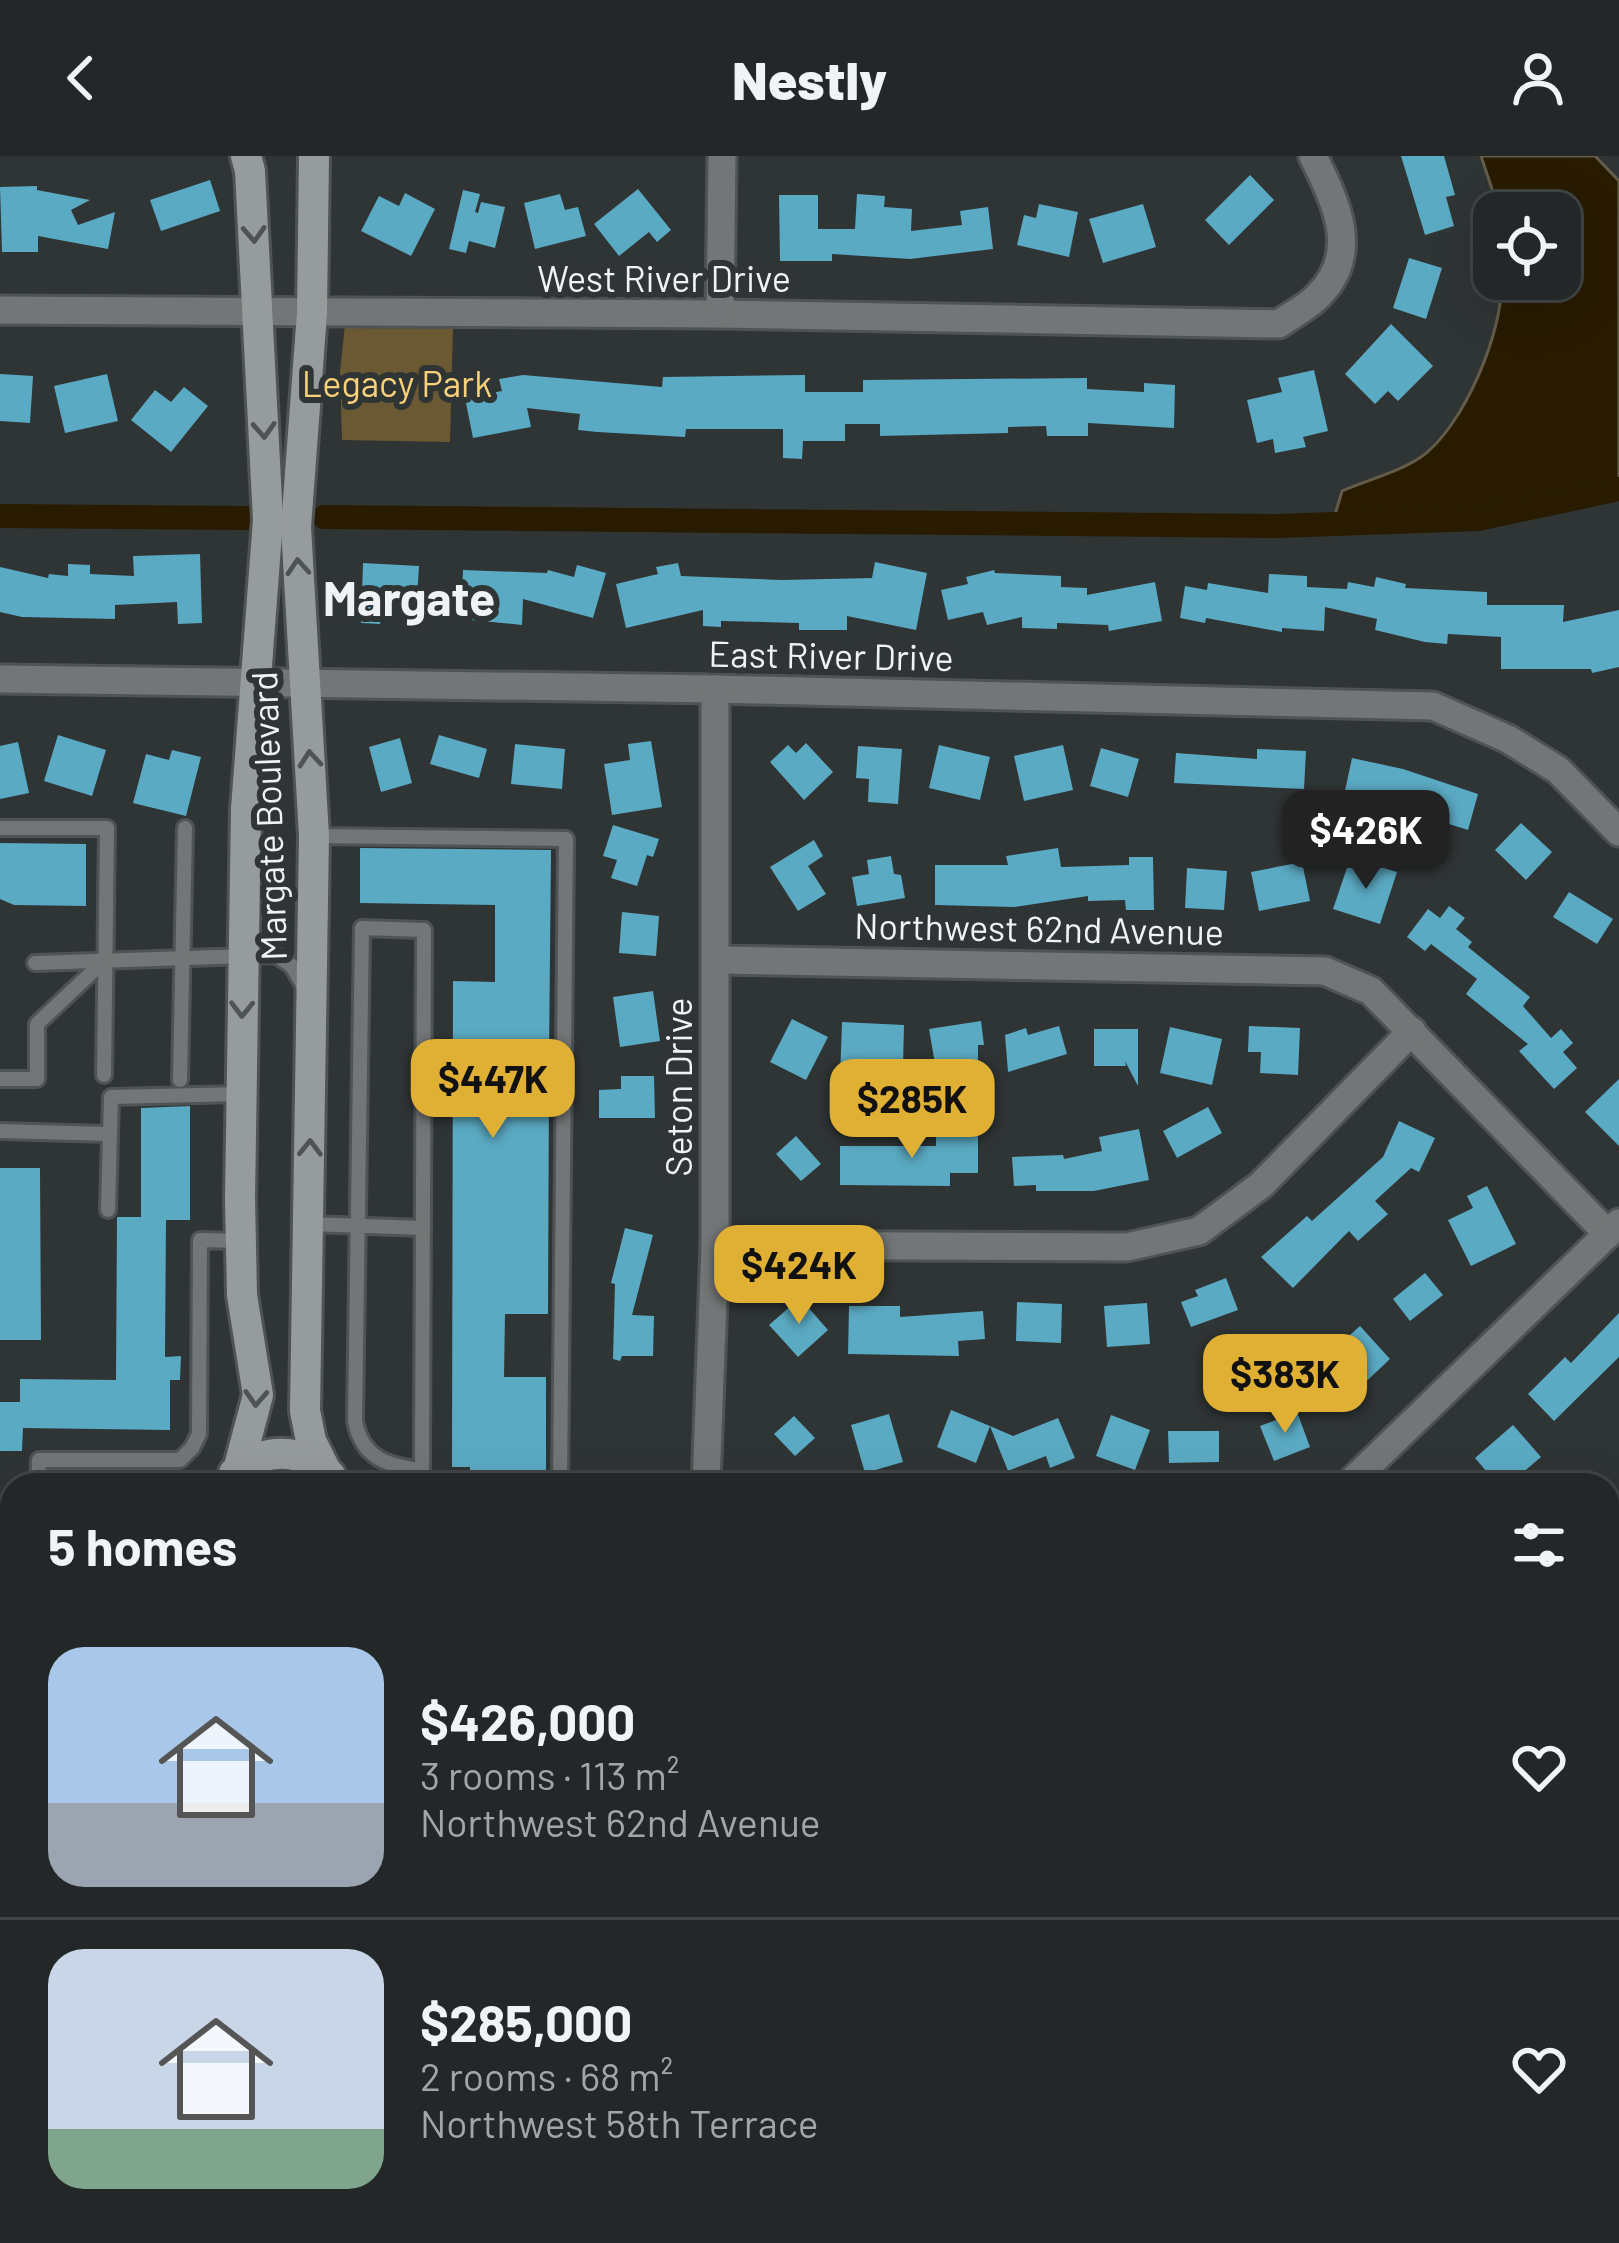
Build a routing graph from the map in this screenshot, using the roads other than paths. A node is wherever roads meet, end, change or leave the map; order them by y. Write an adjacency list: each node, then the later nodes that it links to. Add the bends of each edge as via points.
1 (246, 156): 6 (street, Margate Boulevard, one-way to 6)
2 (314, 156): 7 (street, Margate Boulevard)
3 (722, 156): 8 (street)
4 (1312, 156): 8 (street, West River Drive, via 1341,212 1340,264 1319,296 1279,324)
5 (0, 310): 6 (street, West River Drive)
6 (258, 313): 7 (street, West River Drive); 10 (street, Margate Boulevard, one-way to 10, via 268,520)
7 (312, 314): 8 (street, West River Drive); 11 (street, Margate Boulevard, one-way to 7, via 296,527)
8 (720, 314)
9 (0, 679): 10 (street, East River Drive)
10 (256, 682): 11 (street, East River Drive); 17 (street, Margate Boulevard)
11 (305, 684): 12 (street, East River Drive); 16 (street, Margate Boulevard, one-way to 11)
12 (715, 689): 15 (street, East River Drive, via 1433,706 1558,770); 20 (street, Seton Drive)
13 (0, 828): 18 (lane, via 107,828)
14 (185, 828): 19 (lane)
15 (1619, 831)
16 (314, 836): 22 (street, Margate Boulevard); 44 (lane, via 566,839)
17 (243, 956): 19 (lane); 22 (lane, via 285,960); 27 (street, Margate Boulevard, one-way to 27)
18 (106, 959): 19 (lane); 21 (lane); 24 (lane); 25 (lane, via 37,1024 38,1079)
19 (182, 959): 26 (lane)
20 (716, 960): 23 (street, Northwest 62nd Avenue, via 1324,971 1371,992); 36 (street, Seton Drive)
21 (34, 963)
22 (312, 1006): 31 (street, Margate Boulevard, one-way to 22)
23 (1412, 1031): 34 (street, Northwest 62nd Avenue); 36 (street, via 1261,1185 1199,1231 1126,1247)
24 (104, 1075)
25 (0, 1079)
26 (180, 1080)
27 (241, 1094): 29 (lane, via 111,1097); 35 (street, Margate Boulevard)
28 (0, 1131): 29 (lane)
29 (109, 1134): 30 (lane)
30 (108, 1210)
31 (309, 1224): 32 (lane); 41 (street, Margate Boulevard, via 305,1411)
32 (359, 1225): 33 (lane); 33 (lane, via 362,928 424,930); 42 (lane, via 358,1437 367,1452)
33 (423, 1228): 43 (lane)
34 (1614, 1228): 46 (street)
35 (239, 1241): 37 (lane, via 200,1240 200,1434 193,1448 180,1460 39,1460); 38 (street, Margate Boulevard, one-way to 38, via 258,1395)
36 (715, 1245): 45 (street, Seton Drive)
37 (38, 1473)
38 (233, 1473)
39 (239, 1473): 40 (street, via 272,1453 292,1453)
40 (324, 1473)
41 (329, 1473)
42 (412, 1473)
43 (423, 1473)
44 (560, 1473)
45 (706, 1473)
46 (1360, 1473)

